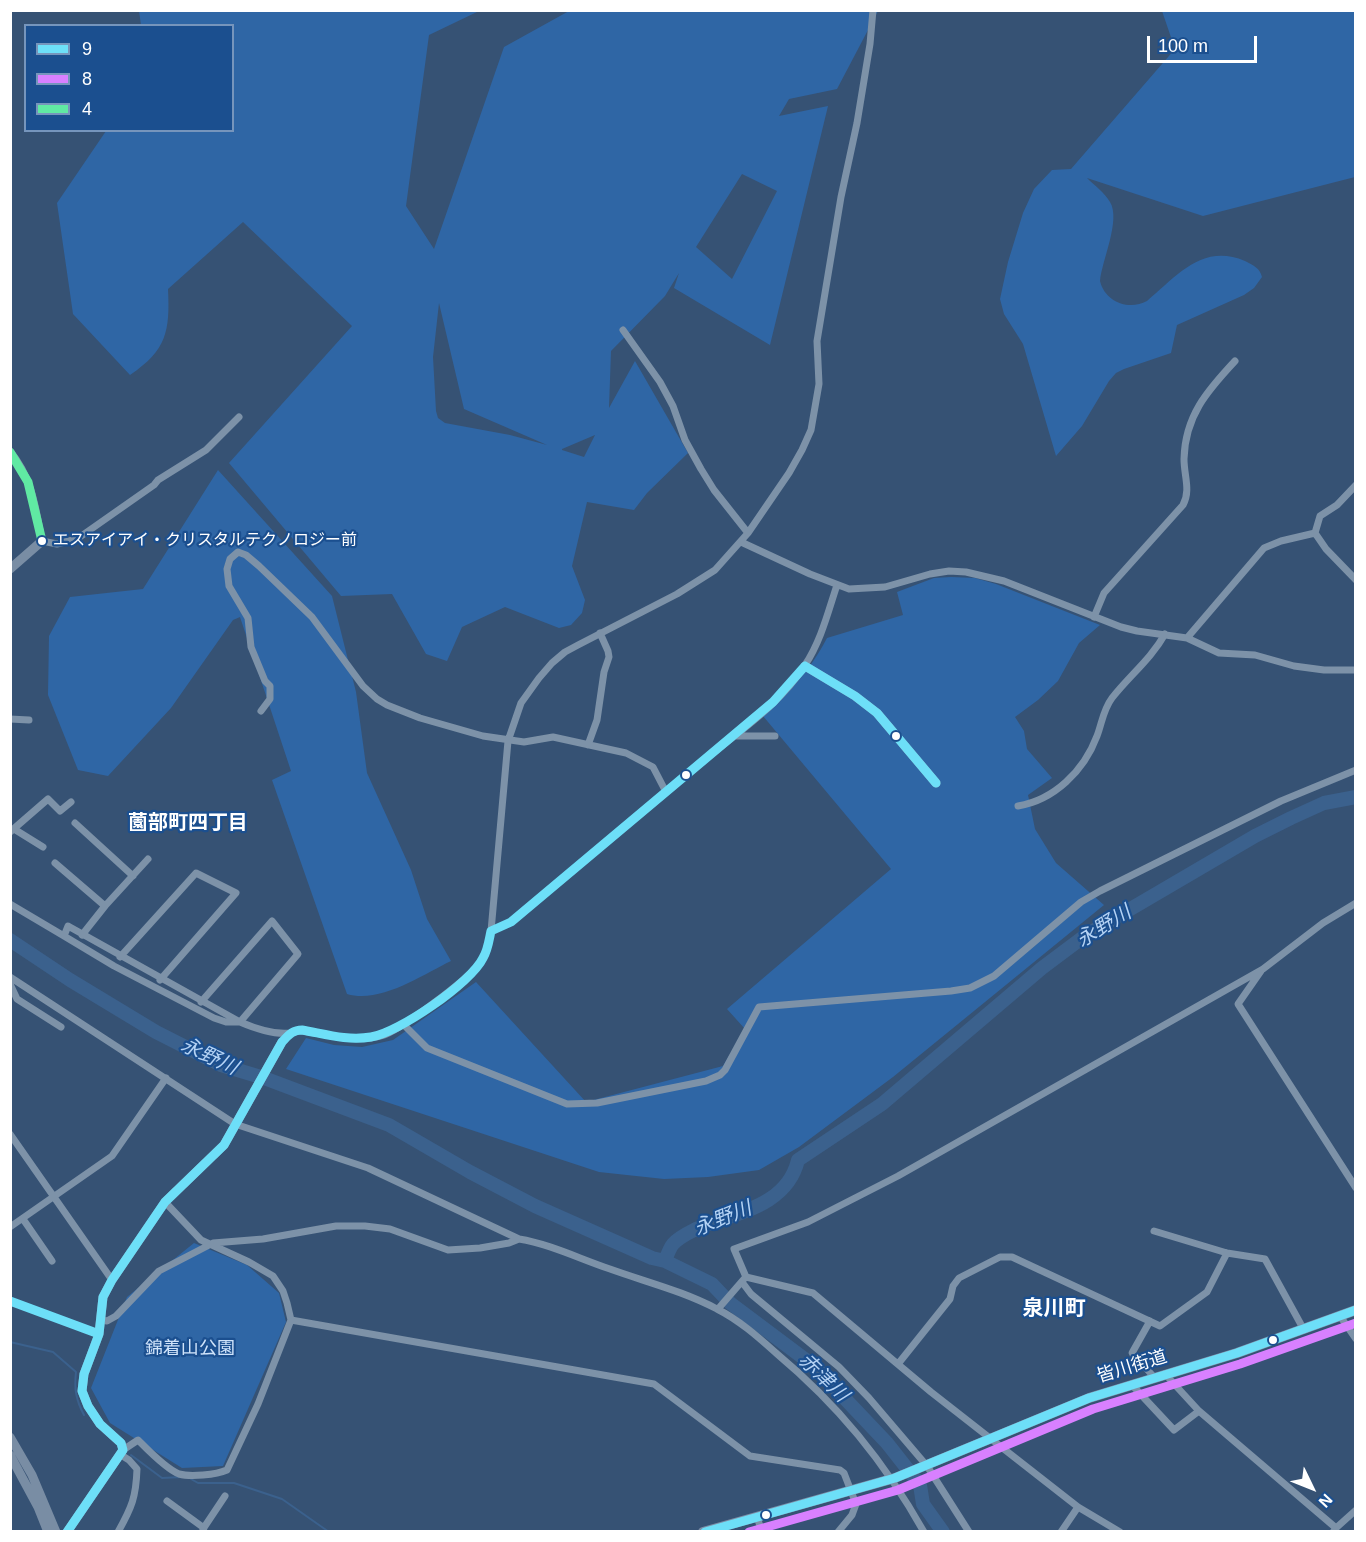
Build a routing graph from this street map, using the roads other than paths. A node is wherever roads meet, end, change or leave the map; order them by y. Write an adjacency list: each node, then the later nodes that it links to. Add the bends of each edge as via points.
1 (873, 10): 7 (street, via 864,83 838,208 817,341 819,384 811,430 789,473)
2 (623, 330): 7 (street, via 669,398 701,470)
3 (1235, 361): 14 (street, via 1200,402 1190,422 1184,460 1188,495 1183,505 1104,593)
4 (239, 417): 9 (street, via 206,450 77,538 57,544)
5 (10, 451): 9 (street, via 28,478)
6 (1356, 485): 8 (street, via 1320,516)
7 (748, 533): 10 (street)
8 (1315, 533): 12 (street); 17 (street, via 1264,548)
9 (42, 541): 11 (street)
10 (741, 542): 13 (street); 15 (street, via 715,570)
11 (10, 569)
12 (1356, 580)
13 (837, 585): 14 (street, via 849,589 885,587 930,574 966,572 1004,581); 18 (street)
14 (1094, 616): 16 (street, via 1137,632)
15 (600, 633): 25 (street, via 565,652 539,678 522,703); 26 (street, via 609,657)
16 (1166, 634): 17 (street); 31 (street, via 1112,698 1100,720 1094,744 1075,774 1041,800)
17 (1187, 638): 19 (street, via 1219,653 1255,655 1324,670)
18 (805, 666): 23 (street, via 773,702); 28 (street, via 877,713)
19 (1356, 670)
20 (261, 711): 25 (street, via 270,699 270,686 251,647 248,618 229,586 227,569 238,552 259,566 312,617 377,699 420,718)
21 (10, 719): 22 (street)
22 (29, 720)
23 (733, 736): 24 (street); 29 (street)
24 (775, 736)
25 (508, 741): 26 (street, via 553,737); 41 (street)
26 (588, 745): 29 (street, via 626,753 653,767)
27 (1356, 770): 51 (street, via 1281,801 1100,891 1081,902 1008,964 970,988 759,1006 725,1070 706,1081 597,1103 567,1104 427,1048)
28 (936, 783)
29 (666, 792): 41 (street, via 512,922)
30 (71, 801): 33 (street, via 60,812 48,799)
31 (1018, 806)
32 (75, 823): 37 (street)
33 (12, 830): 34 (street)
34 (43, 847)
35 (148, 859): 37 (street)
36 (55, 863): 40 (street)
37 (133, 876): 40 (street)
38 (1356, 903): 45 (street)
39 (10, 904): 43 (street)
40 (105, 906): 42 (street)
41 (491, 931): 51 (street, via 486,951 475,969)
42 (82, 935): 43 (street, via 68,926); 44 (street)
43 (64, 936): 50 (street, via 214,1018)
44 (120, 957): 47 (street); 47 (street, via 196,873 236,893)
45 (1263, 969): 58 (street, via 1238,1004); 69 (street, via 898,1176 808,1222 734,1249)
46 (10, 977): 55 (street)
47 (160, 980): 49 (street)
48 (10, 984): 52 (street, via 16,999)
49 (201, 1002): 50 (street); 50 (street, via 272,921 298,954)
50 (240, 1022): 53 (street)
51 (403, 1024): 53 (street, via 368,1038 333,1037 302,1030)
52 (61, 1027)
53 (290, 1033): 54 (street)
54 (282, 1042): 56 (street)
55 (165, 1078): 56 (street); 59 (street, via 112,1156)
56 (237, 1120): 60 (street, via 217,1153); 64 (street, via 376,1171)
57 (10, 1134): 59 (street)
58 (1356, 1188)
59 (54, 1196): 61 (street); 68 (street)
60 (165, 1202): 65 (street); 68 (street)
61 (23, 1219): 62 (street); 67 (street)
62 (10, 1227)
63 (1154, 1231): 66 (street)
64 (519, 1239): 65 (street, via 448,1250 390,1229 336,1226); 71 (street, via 535,1241)
65 (209, 1244): 74 (street, via 159,1271 116,1316); 75 (street, via 273,1276 283,1290)
66 (1227, 1253): 76 (street, via 1207,1292 1160,1326); 77 (street, via 1265,1259)
67 (52, 1262)
68 (112, 1280): 74 (street, via 103,1297)
69 (741, 1282): 71 (street); 80 (street, via 813,1293); 88 (street, via 869,1398)
70 (10, 1301): 78 (street)
71 (720, 1308): 89 (street, via 823,1395)
72 (1356, 1310): 73 (main road, 皆川街道)
73 (1341, 1316): 77 (main road, 皆川街道); 79 (street)
74 (101, 1320): 78 (street)
75 (291, 1320): 86 (street, via 258,1404 226,1470 179,1474 138,1440); 90 (street, via 654,1384 750,1456 834,1467 844,1473)
76 (1150, 1321): 80 (street, via 1012,1257 1000,1257 959,1278 950,1299); 81 (street, via 1132,1353)
77 (1304, 1330): 81 (main road, 皆川街道)
78 (99, 1334): 86 (street, via 82,1391 99,1424 122,1445)
79 (1356, 1339)
80 (898, 1364): 85 (street)
81 (1160, 1376): 82 (main road, 皆川街道); 83 (street)
82 (1132, 1384): 83 (street, via 1174,1430); 85 (main road, 皆川街道, via 1065,1407)
83 (1199, 1411): 97 (street)
84 (10, 1437): 99 (street, via 32,1475)
85 (993, 1439): 88 (main road, 皆川街道); 93 (street)
86 (122, 1452): 100 (street); 101 (street, via 137,1469 136,1495)
87 (10, 1455): 98 (street)
88 (925, 1467): 89 (main road, 皆川街道); 106 (street)
89 (893, 1478): 90 (main road); 105 (street)
90 (851, 1492): 95 (main road); 104 (street, via 856,1504 854,1511)
91 (225, 1496): 96 (street)
92 (167, 1501): 96 (street)
93 (1078, 1507): 107 (street); 108 (street)
94 (1356, 1510): 97 (street)
95 (757, 1517): 102 (main road); 103 (street)
96 (203, 1530)
97 (1334, 1530)
98 (48, 1532)
99 (56, 1532)
100 (67, 1532)
101 (118, 1532)
102 (703, 1532)
103 (762, 1532)
104 (838, 1532)
105 (924, 1532)
106 (969, 1532)
107 (1061, 1532)
108 (1120, 1532)

